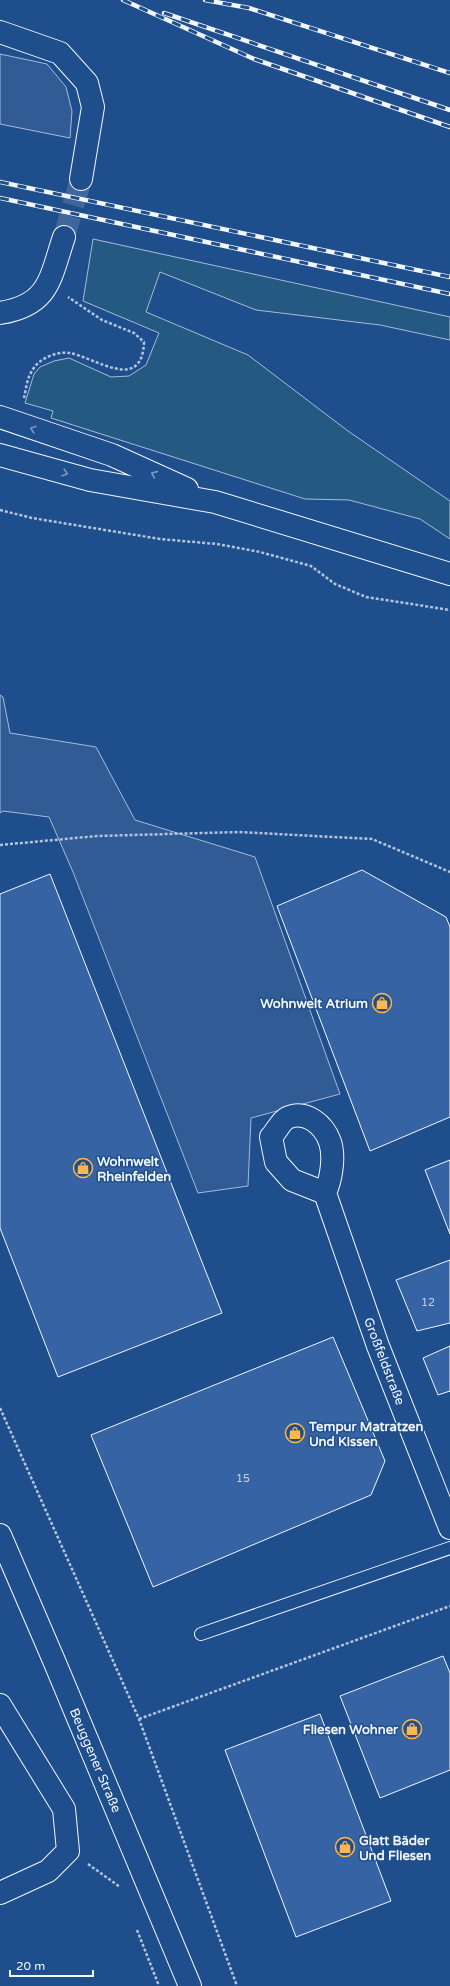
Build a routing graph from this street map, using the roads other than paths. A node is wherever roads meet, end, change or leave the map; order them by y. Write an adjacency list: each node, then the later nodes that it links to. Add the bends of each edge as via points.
1 (0, 32): 2 (main road, via 60,53 87,83 93,106)
2 (81, 179)
3 (64, 237): 4 (main road, via 47,288 30,304)
4 (0, 313)
5 (0, 418): 7 (main road, one-way to 5, via 112,455)
6 (0, 455): 7 (main road, one-way to 7, via 90,480)
7 (215, 502): 8 (main road)
8 (450, 574)
9 (325, 1193): 10 (main road, Großfeldstraße, via 378,1346)
10 (450, 1528)
11 (0, 1535): 16 (main road, Beuggener Straße)
12 (450, 1548): 13 (lane)
13 (201, 1634)
14 (0, 1705): 15 (main road, via 64,1809 68,1851 48,1871)
15 (0, 1893)
16 (190, 1986)

